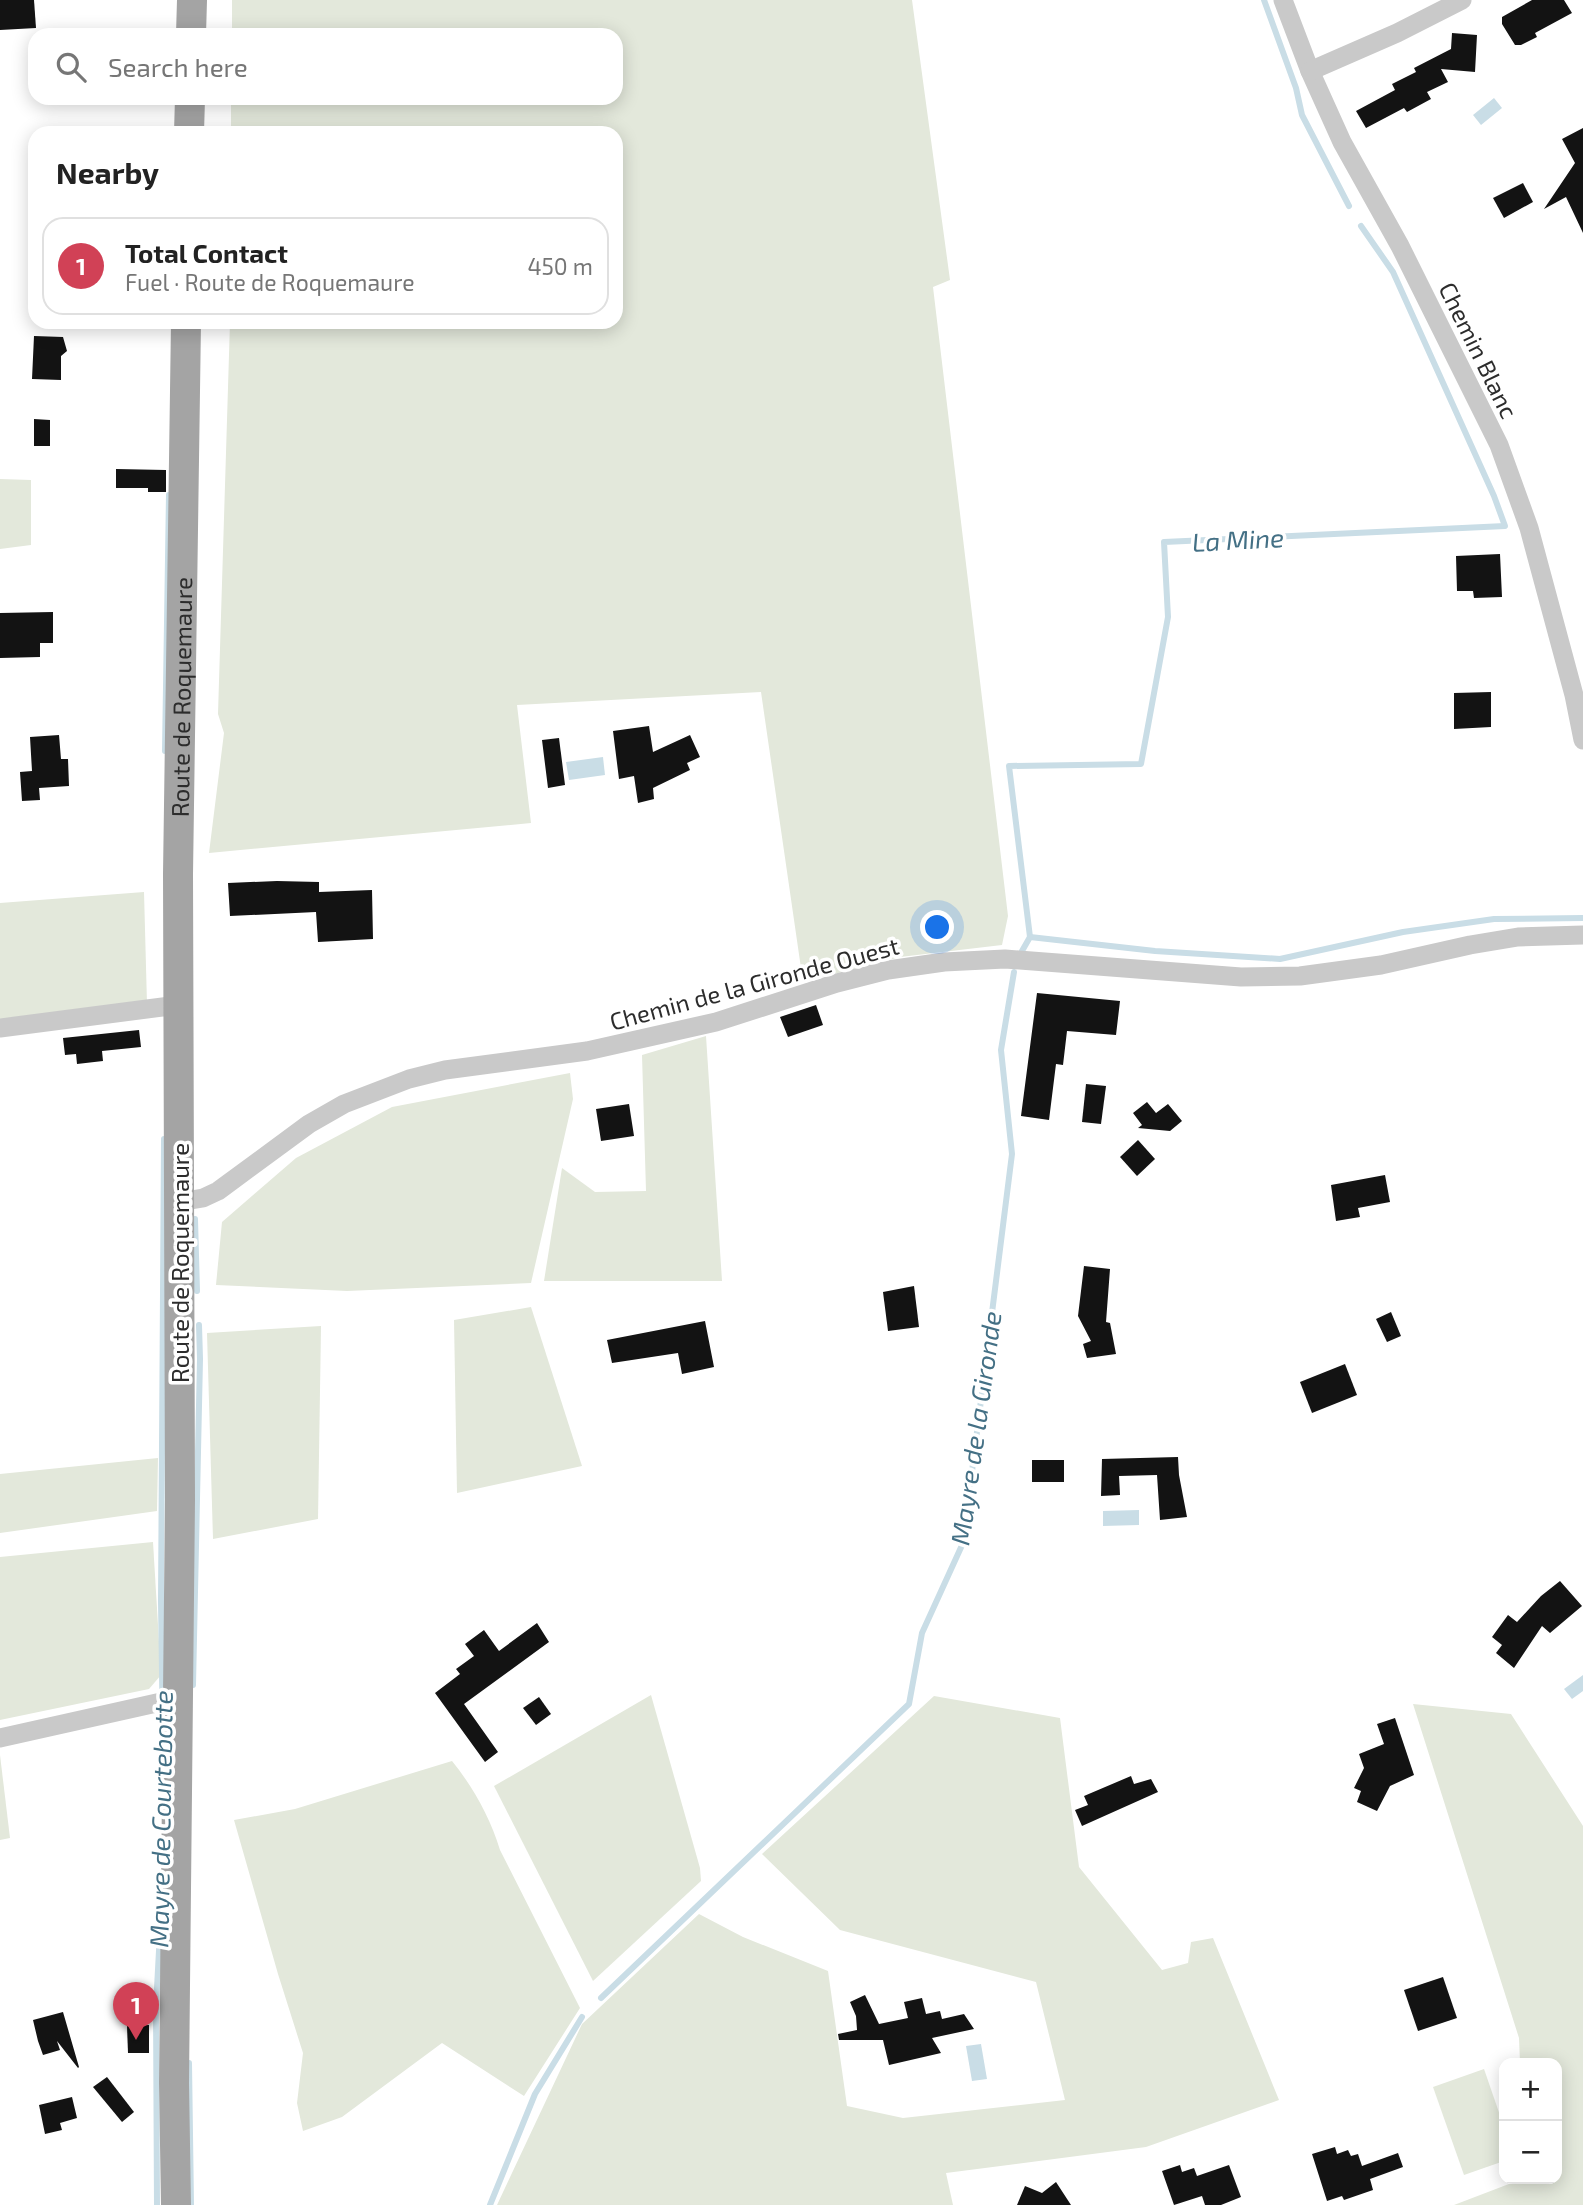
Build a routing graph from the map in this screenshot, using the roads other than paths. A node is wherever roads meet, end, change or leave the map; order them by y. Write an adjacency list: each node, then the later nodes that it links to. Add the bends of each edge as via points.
1 (192, 0): 4 (main road)
2 (1283, 0): 5 (street, Chemin Blanc)
3 (1462, 0): 5 (street)
4 (191, 28)
5 (1310, 71): 9 (street, Chemin Blanc, via 1499,445 1529,528)
6 (190, 105): 7 (main road)
7 (189, 126)
8 (186, 329): 11 (main road, Route de Roquemaure)
9 (1583, 740)
10 (1583, 935): 13 (street, Chemin de la Gironde Ouest, via 1518,937 1300,976 1241,978 1005,959 888,971 716,1022 600,1048 409,1079 344,1104 309,1124 218,1191)
11 (178, 1006): 12 (street); 13 (main road, Route de Roquemaure)
12 (0, 1028)
13 (179, 1202): 14 (main road, Route de Roquemaure)
14 (179, 1698): 15 (street); 16 (main road, Route de Roquemaure)
15 (0, 1738)
16 (176, 2205)

